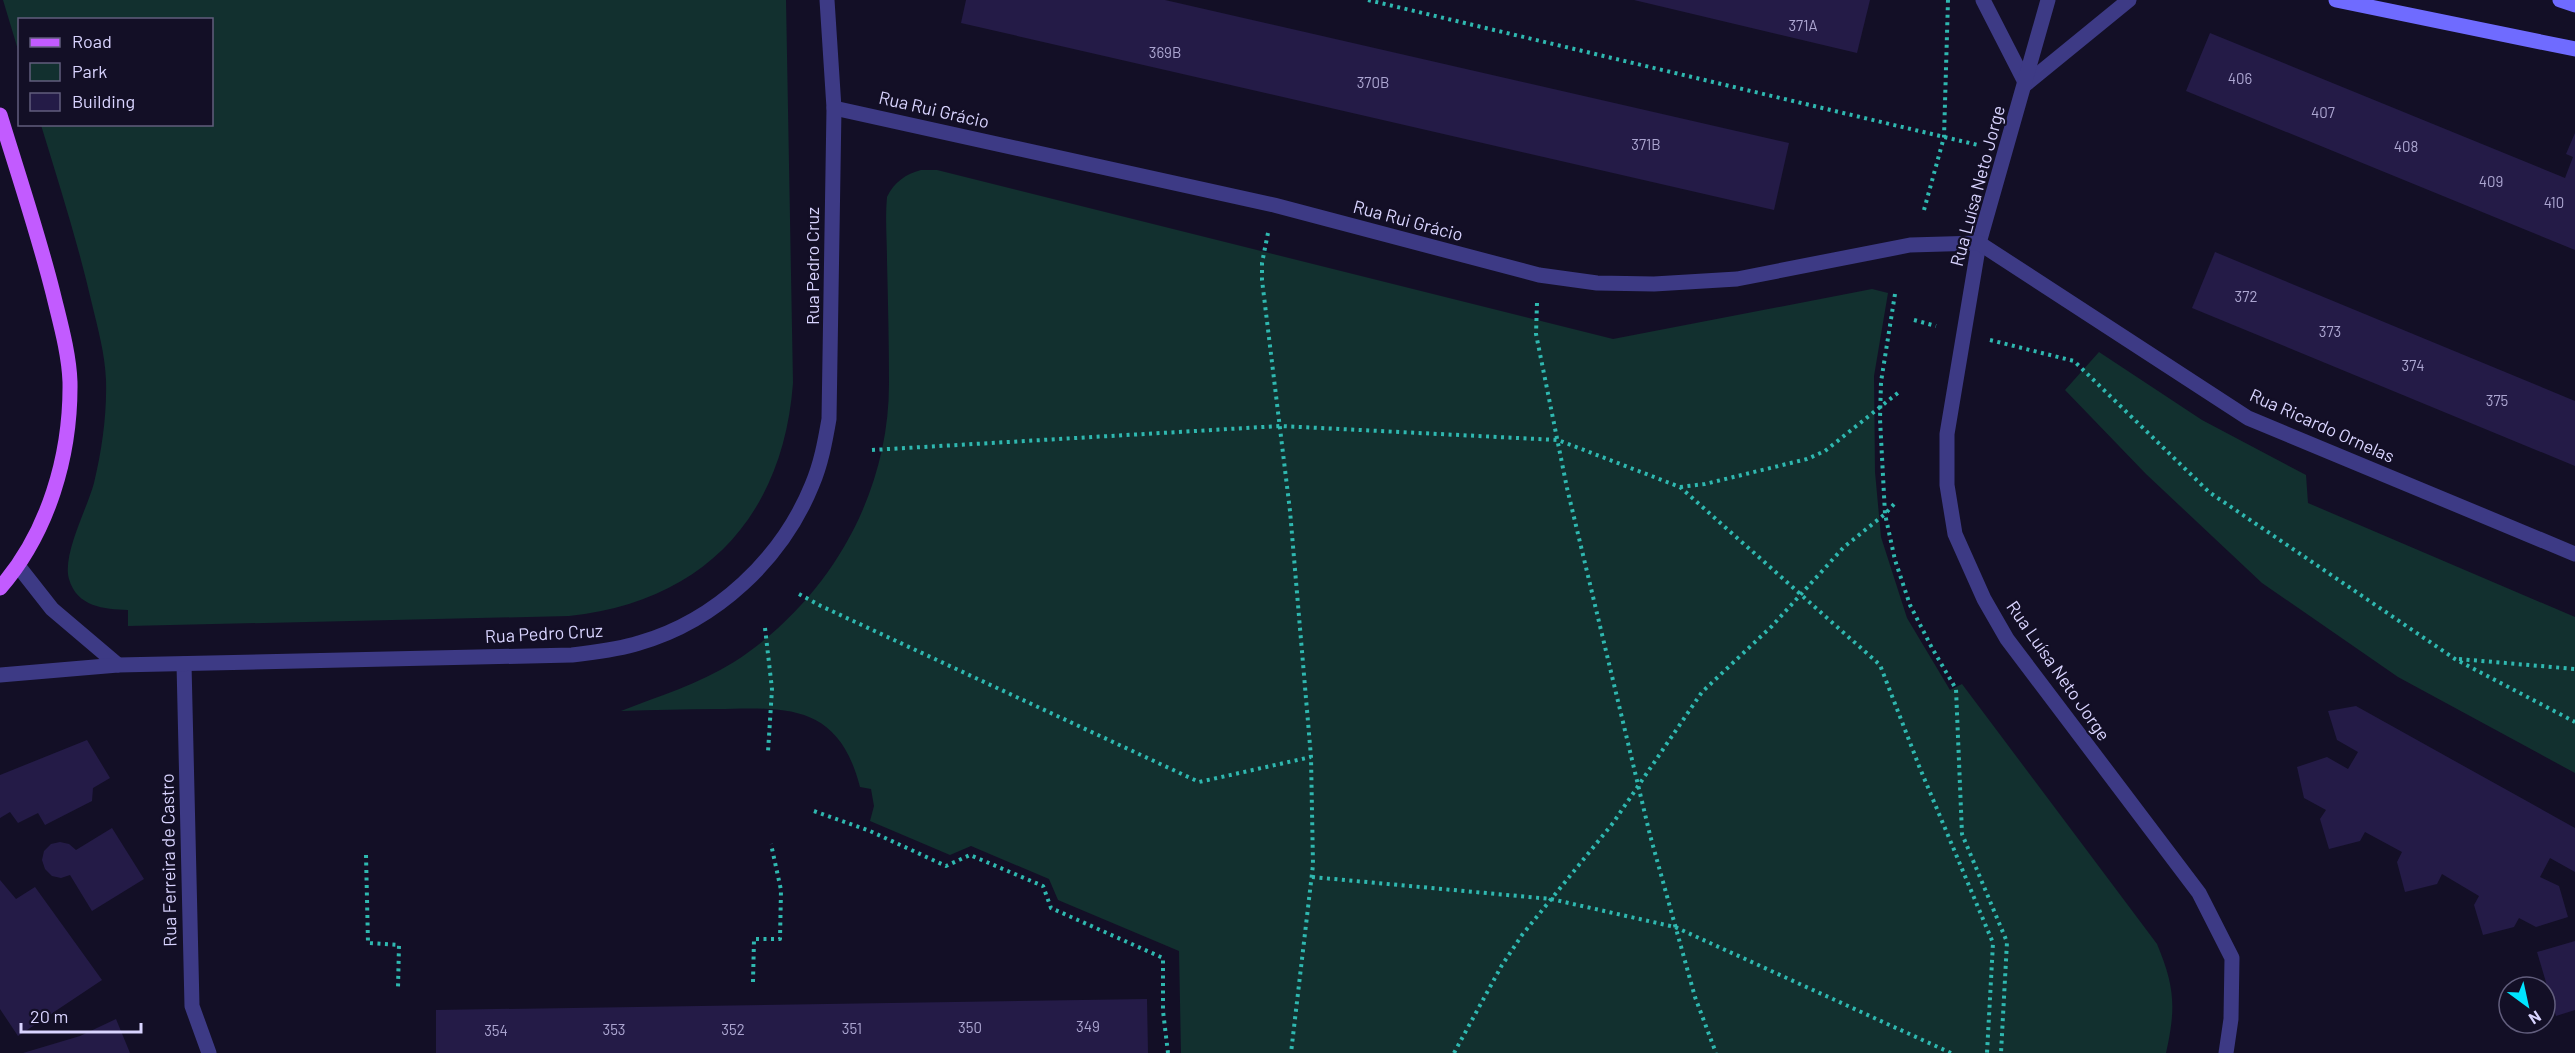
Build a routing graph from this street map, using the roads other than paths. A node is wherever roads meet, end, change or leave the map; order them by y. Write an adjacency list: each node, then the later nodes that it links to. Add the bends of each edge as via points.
1 (826, 0): 10 (street, Rua Pedro Cruz)
2 (1983, 0): 9 (street)
3 (2048, 0): 9 (street, Rua Luísa Neto Jorge)
4 (2129, 0): 9 (street)
5 (2336, 0): 8 (street)
6 (2560, 0): 7 (street)
7 (2575, 5)
8 (2575, 49)
9 (2026, 84): 12 (street, Rua Luísa Neto Jorge)
10 (834, 108): 12 (street, Rua Rui Grácio, via 1274,205 1539,275 1597,283 1737,279 1911,245); 16 (street, Rua Pedro Cruz, via 832,384 823,453 812,485 790,526 756,571 731,595 672,631 607,651)
11 (0, 115): 14 (main road, via 43,255 70,381 58,474 37,535)
12 (1979, 243): 13 (street, Rua Ricardo Ornelas, via 2248,418); 20 (street, Rua Luísa Neto Jorge, via 1947,434 1947,485 1955,534 2007,639 2199,892 2232,957)
13 (2575, 554)
14 (19, 567): 15 (main road); 17 (street, via 52,609)
15 (0, 588)
16 (184, 664): 17 (street, Rua Pedro Cruz); 19 (street, Rua Ferreira de Castro, via 192,1006)
17 (118, 665): 18 (street, Rua Pedro Cruz)
18 (0, 675)
19 (209, 1053)
20 (2226, 1053)

